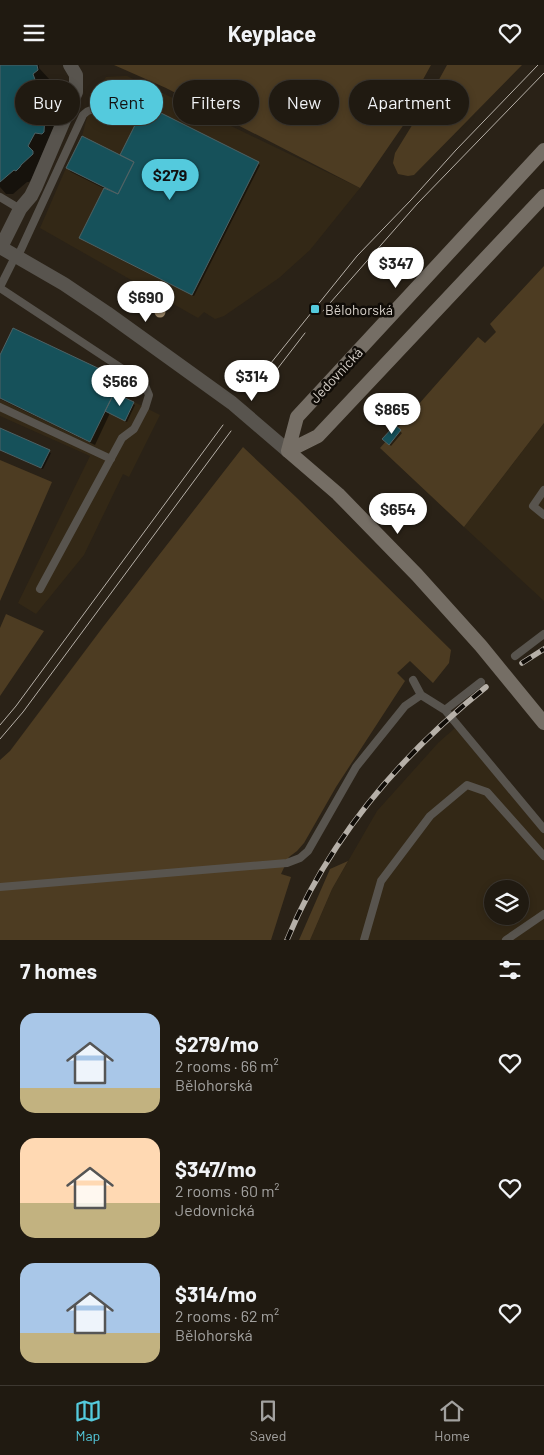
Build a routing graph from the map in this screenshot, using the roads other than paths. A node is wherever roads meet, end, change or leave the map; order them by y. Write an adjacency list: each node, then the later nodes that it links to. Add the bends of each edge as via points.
1 (73, 70): 6 (street, via 76,92 36,186)
2 (90, 110): 8 (lane, via 83,115)
3 (544, 150): 11 (main road, Jedovnická, via 297,417)
4 (544, 196): 11 (main road, via 318,436)
5 (0, 197): 6 (lane)
6 (20, 209): 7 (street)
7 (0, 247): 8 (street)
8 (17, 256): 9 (lane); 11 (street, via 78,293 232,403)
9 (0, 288): 12 (lane, via 144,383 149,395 145,408 134,429 122,438)
10 (0, 407): 12 (lane)
11 (288, 451): 22 (main road, via 338,494 418,575)
12 (110, 459): 15 (lane)
13 (544, 491): 14 (lane, via 533,506)
14 (544, 515)
15 (40, 589)
16 (544, 634): 17 (lane)
17 (515, 656)
18 (412, 680): 20 (lane)
19 (481, 682): 21 (lane)
20 (421, 695): 21 (lane); 25 (lane, via 405,706 356,767 308,851 300,858 286,863)
21 (445, 710): 23 (lane)
22 (544, 723)
23 (544, 829)
24 (544, 856): 27 (lane, via 487,792 467,785 430,816 381,881)
25 (0, 887)
26 (544, 914): 28 (lane)
27 (364, 940)
28 (506, 940)

